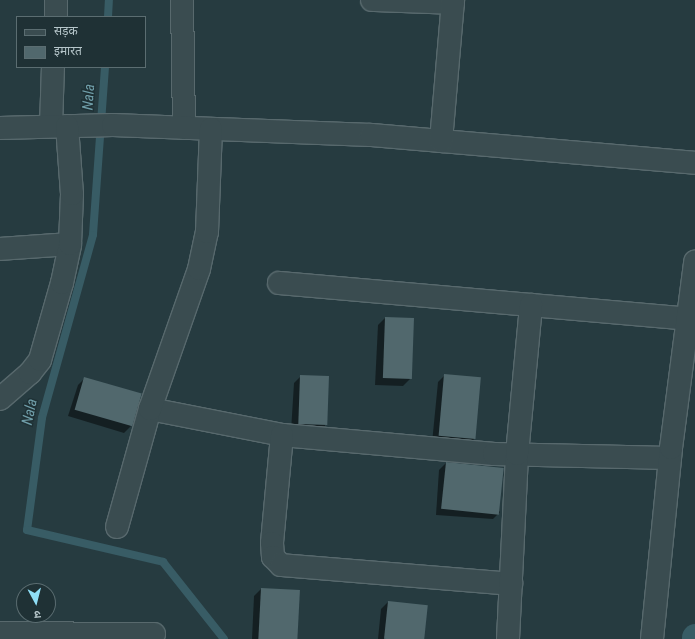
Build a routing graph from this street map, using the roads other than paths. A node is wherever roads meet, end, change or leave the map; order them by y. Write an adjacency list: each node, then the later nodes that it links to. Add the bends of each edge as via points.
1 (56, 0): 5 (street)
2 (182, 0): 9 (street)
3 (372, 0): 4 (street)
4 (453, 2): 11 (street)
5 (56, 16)
6 (54, 68): 7 (street)
7 (66, 126): 8 (street); 9 (street); 13 (street, via 72,194)
8 (0, 128)
9 (184, 128): 10 (street)
10 (211, 129): 11 (street, via 371,135); 20 (street, via 207,232 199,269)
11 (441, 141): 12 (street)
12 (695, 163)
13 (70, 244): 14 (street); 19 (street, via 62,283 40,360 30,373)
14 (0, 249)
15 (695, 262): 18 (street)
16 (279, 282): 17 (street)
17 (531, 305): 18 (street); 22 (street)
18 (688, 319): 23 (street)
19 (0, 399)
20 (150, 409): 21 (street); 24 (street)
21 (282, 435): 22 (street); 25 (street, via 272,543 273,557 281,565)
22 (517, 454): 23 (street); 25 (street)
23 (670, 458): 29 (street)
24 (117, 527)
25 (511, 584): 28 (street)
26 (0, 633): 27 (street)
27 (154, 634)
28 (508, 639)
29 (652, 639)

